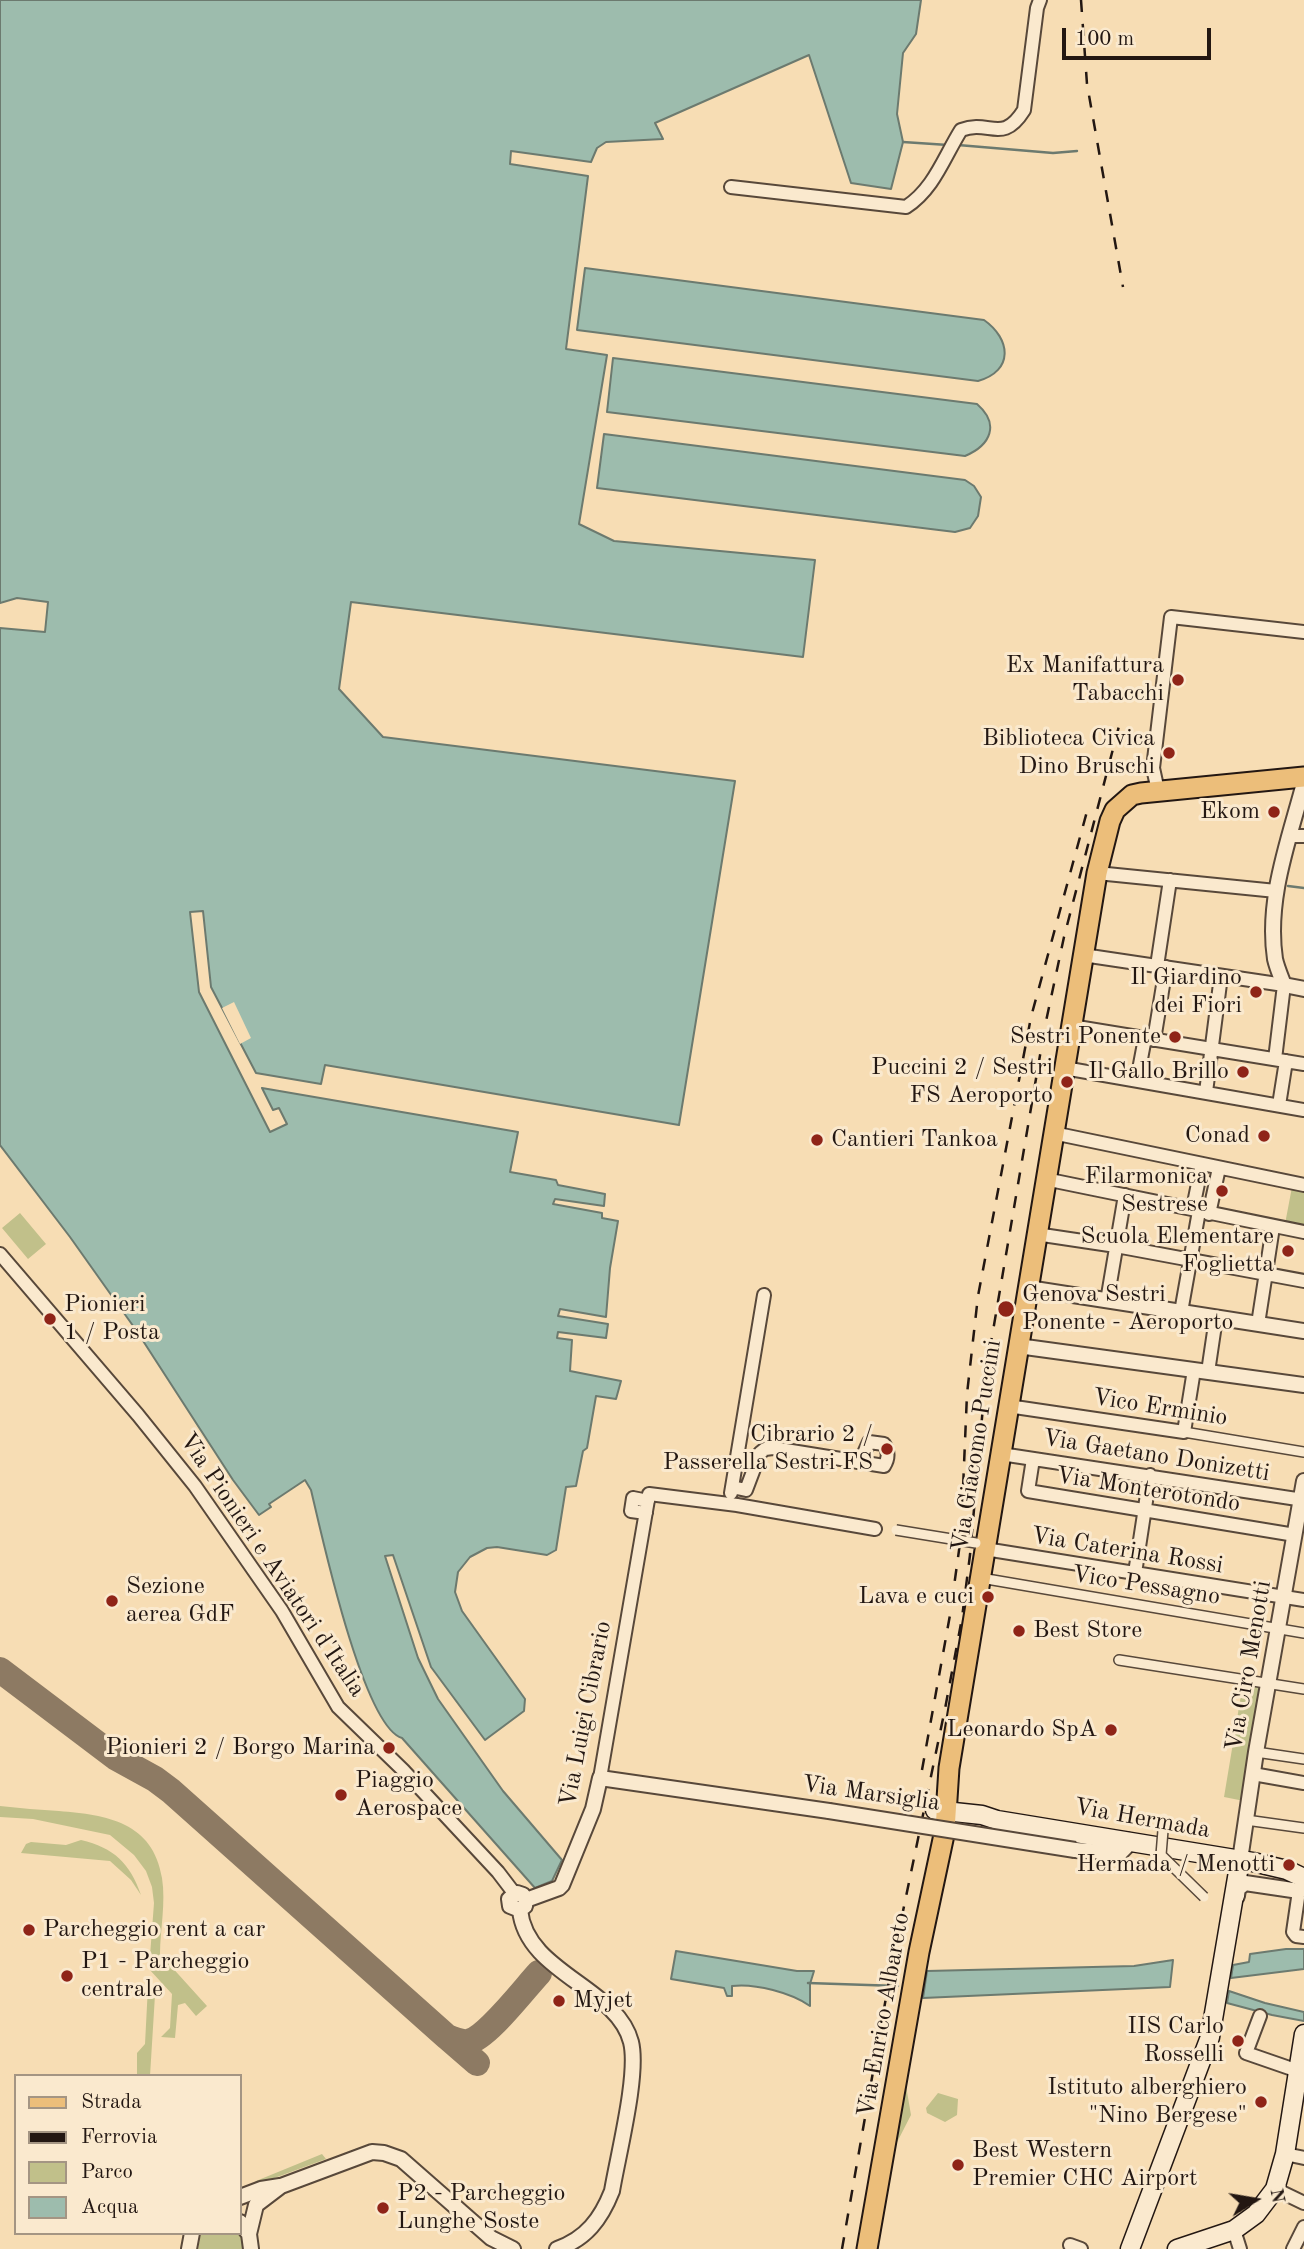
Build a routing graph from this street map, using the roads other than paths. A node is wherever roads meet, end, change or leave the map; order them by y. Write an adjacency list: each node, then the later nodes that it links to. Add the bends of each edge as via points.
1 (1040, 0): 2 (street, via 1024,110 1009,128 965,128 918,199 905,207)
2 (731, 187)
3 (1304, 632): 6 (street, via 1171,617 1153,768)
4 (1304, 777): 6 (main road, Via Giacomo Puccini)
5 (1304, 783): 7 (street)
6 (1158, 790): 8 (main road, Via Giacomo Puccini, via 1132,795 1115,810)
7 (1297, 836): 10 (street)
8 (1097, 873): 9 (street); 11 (main road, Via Giacomo Puccini)
9 (1170, 880): 10 (street); 12 (street)
10 (1276, 891): 14 (street, via 1275,961)
11 (1083, 955): 12 (street); 16 (main road, Via Giacomo Puccini)
12 (1162, 967): 13 (street); 17 (street)
13 (1221, 976): 14 (street); 18 (street)
14 (1284, 985): 15 (street); 19 (street)
15 (1304, 989)
16 (1071, 1026): 17 (street); 21 (main road, Via Giacomo Puccini)
17 (1150, 1039): 18 (street); 22 (street)
18 (1212, 1049): 19 (street); 23 (street)
19 (1280, 1060): 20 (street); 24 (street)
20 (1304, 1064)
21 (1064, 1068): 22 (street); 26 (main road, Via Giacomo Puccini)
22 (1137, 1080): 23 (street)
23 (1206, 1092): 24 (street)
24 (1279, 1105): 25 (street)
25 (1304, 1110)
26 (1053, 1133): 27 (street); 29 (main road, Via Giacomo Puccini)
27 (1202, 1164): 28 (street); 32 (street)
28 (1219, 1168): 30 (street); 32 (street)
29 (1045, 1179): 31 (street); 35 (main road, Via Giacomo Puccini)
30 (1304, 1185)
31 (1125, 1195): 32 (street); 36 (street)
32 (1200, 1211): 33 (street); 38 (street)
33 (1273, 1227): 34 (street); 39 (street)
34 (1304, 1233)
35 (1036, 1234): 36 (street); 41 (main road, Via Giacomo Puccini)
36 (1116, 1246): 38 (street); 43 (street)
37 (0, 1254): 91 (street, Via Pionieri e Aviatori d'Italia, via 195,1486 282,1611 338,1707)
38 (1191, 1260): 39 (street); 44 (street)
39 (1265, 1275): 40 (street); 46 (street)
40 (1304, 1281)
41 (1028, 1288): 43 (street); 48 (main road, Via Giacomo Puccini)
42 (764, 1295): 59 (street)
43 (1107, 1301): 44 (street)
44 (1181, 1312): 45 (street)
45 (1216, 1318): 46 (street); 49 (street)
46 (1258, 1324): 47 (street)
47 (1304, 1331)
48 (1018, 1346): 49 (street); 51 (main road, Via Giacomo Puccini)
49 (1201, 1371): 50 (street); 52 (street)
50 (1304, 1385)
51 (1008, 1406): 52 (street, Vico Erminio); 54 (main road, Via Giacomo Puccini)
52 (1184, 1432): 53 (street, Vico Erminio)
53 (1304, 1452)
54 (1001, 1454): 55 (street, Via Gaetano Donizetti); 66 (main road, Via Giacomo Puccini)
55 (1033, 1459): 57 (street, Via Gaetano Donizetti); 62 (street, Via Monterotondo, via 1028,1492)
56 (857, 1462): 56 (street, via 869,1443 884,1444 888,1451 884,1466); 59 (street, via 765,1449 746,1490)
57 (1150, 1475): 60 (street, Via Gaetano Donizetti); 62 (street)
58 (1304, 1481): 60 (street, Via Ciro Menotti)
59 (732, 1487): 61 (street)
60 (1302, 1500): 65 (street, Via Ciro Menotti)
61 (730, 1504): 63 (street, Via Luigi Cibrario); 79 (street, Via Luigi Cibrario, via 649,1494)
62 (1145, 1510): 65 (street, Via Monterotondo); 67 (street)
63 (875, 1529)
64 (896, 1530): 66 (street, bridge)
65 (1295, 1535): 69 (street, Via Ciro Menotti)
66 (981, 1546): 67 (street, Via Caterina Rossi); 68 (main road, Via Giacomo Puccini)
67 (1135, 1573): 69 (street, Via Caterina Rossi)
68 (981, 1578): 71 (street, Vico Pessagno); 81 (main road, Via Giacomo Puccini)
69 (1284, 1597): 70 (street, Via Caterina Rossi); 71 (street, Via Ciro Menotti)
70 (1304, 1600)
71 (1278, 1629): 72 (street, Vico Pessagno); 74 (street, Via Ciro Menotti)
72 (1304, 1633)
73 (1119, 1660): 74 (street)
74 (1269, 1684): 75 (street); 76 (street, Via Ciro Menotti)
75 (1304, 1689)
76 (1256, 1752): 77 (street); 78 (street, Via Ciro Menotti)
77 (1304, 1759)
78 (1253, 1774): 80 (street); 85 (street, Via Ciro Menotti)
79 (600, 1778): 87 (street, Via Marsiglia, bridge, via 1075,1850 1120,1853); 91 (street, Via Luigi Cibrario, via 593,1809 559,1888)
80 (1304, 1783)
81 (943, 1789): 82 (main road, Via Enrico Albareto); 83 (main road)
82 (941, 1810): 83 (main road, Via Hermada); 105 (main road, Via Enrico Albareto, via 945,1830); 114 (main road, Via Enrico Albareto)
83 (970, 1813): 87 (main road, Via Hermada)
84 (1164, 1818): 90 (street, bridge, via 1161,1855)
85 (1246, 1820): 86 (street); 88 (street, Via Ciro Menotti)
86 (1304, 1828)
87 (1127, 1840): 88 (main road, Via Hermada)
88 (1240, 1860): 89 (main road, Via Hermada, via 1278,1867); 92 (main road)
89 (1302, 1887): 92 (street, via 1243,1884); 93 (street, via 1293,1932)
90 (1204, 1898)
91 (523, 1900): 108 (street, Via Pionieri e Aviatori d'Italia, via 524,1928 533,1945 607,2006 631,2041 633,2067 611,2191)
92 (1228, 1933): 109 (main road, via 1210,2036)
93 (1304, 1937)
94 (1261, 2016): 96 (street, via 1246,2053)
95 (1304, 2034): 96 (main road)
96 (1300, 2063): 97 (main road)
97 (1285, 2154): 98 (street); 100 (main road)
98 (1304, 2158)
99 (281, 2186): 101 (street); 107 (street, via 256,2205); 112 (street, via 359,2155 384,2152 401,2159 491,2238)
100 (1275, 2189): 102 (street); 106 (main road, via 1256,2214)
101 (242, 2196)
102 (1304, 2203)
103 (242, 2225): 107 (street)
104 (1304, 2227): 118 (street)
105 (871, 2228): 115 (main road, Via Enrico Albareto); 116 (street)
106 (1234, 2230): 110 (main road); 117 (street)
107 (249, 2234): 111 (street)
108 (581, 2244): 113 (street, Via Pionieri e Aviatori d'Italia)
109 (1134, 2244)
110 (1184, 2248)
111 (251, 2249)
112 (513, 2249)
113 (557, 2249)
114 (856, 2249)
115 (867, 2249)
116 (876, 2249)
117 (1240, 2249)
118 (1293, 2249)

